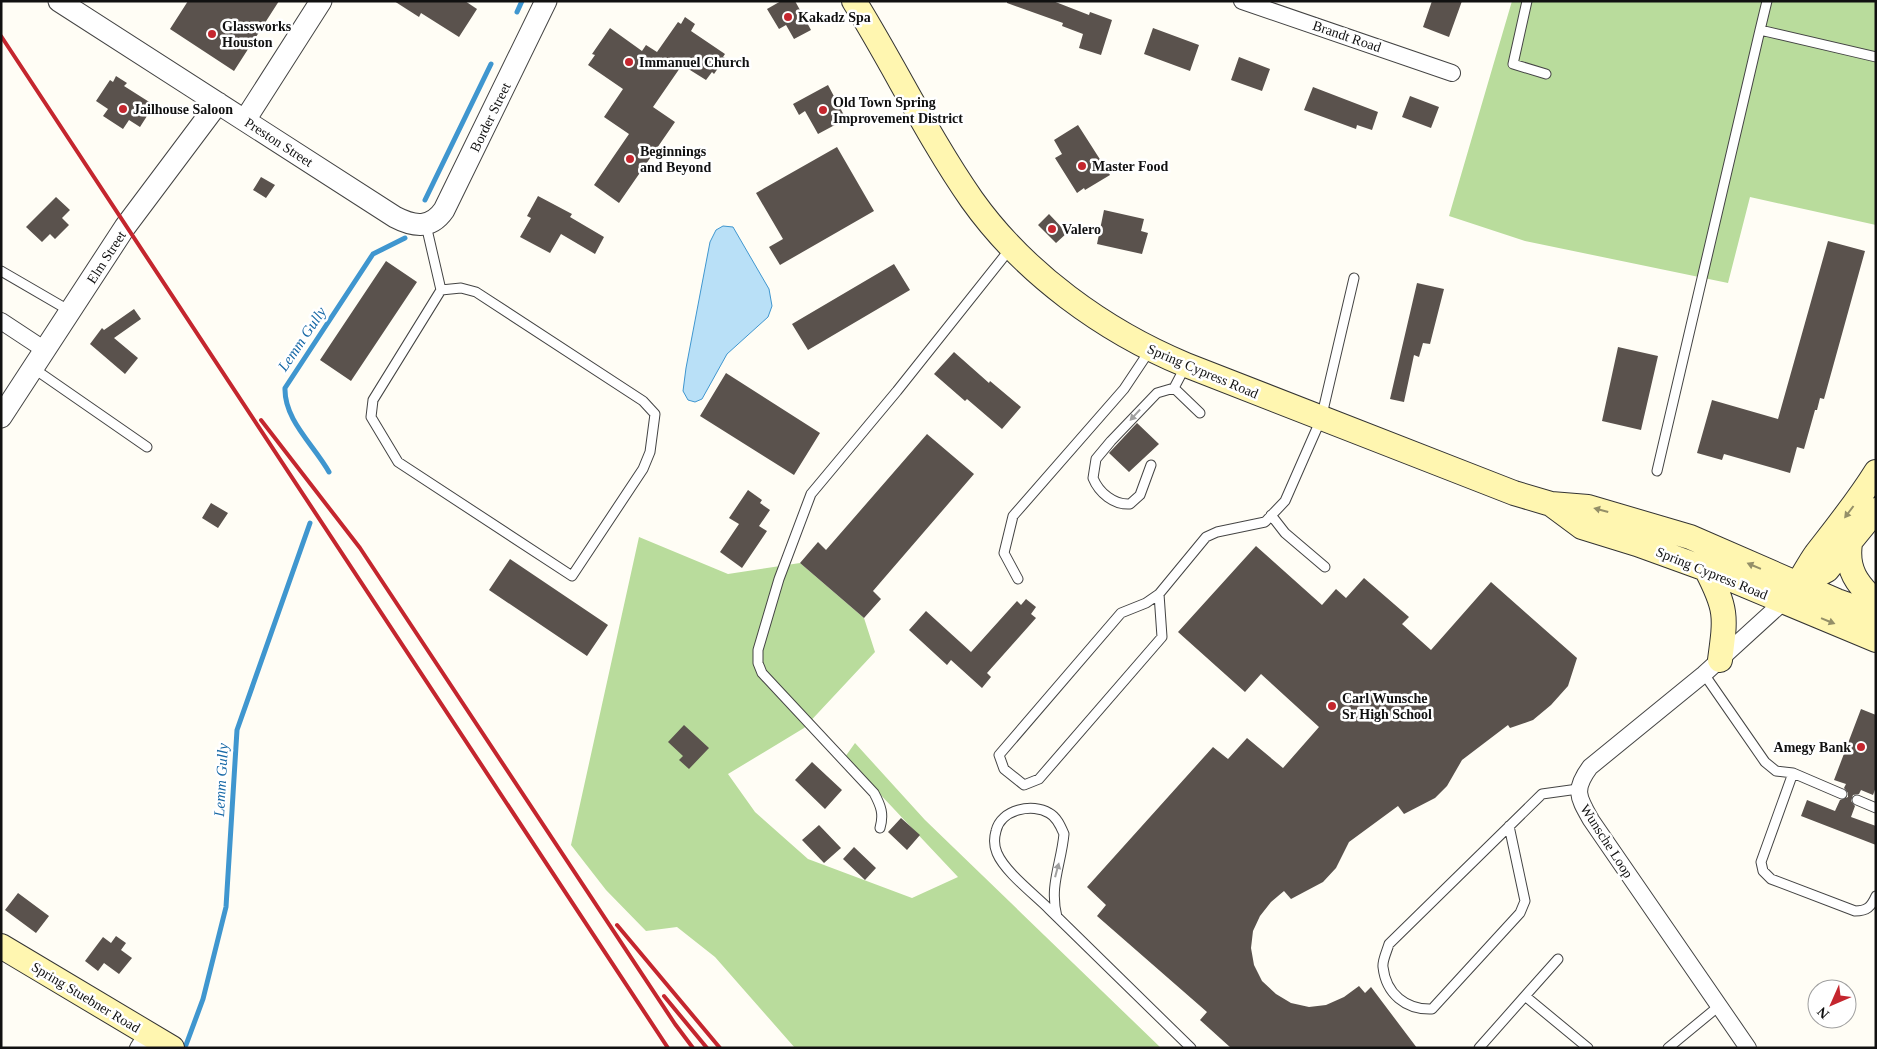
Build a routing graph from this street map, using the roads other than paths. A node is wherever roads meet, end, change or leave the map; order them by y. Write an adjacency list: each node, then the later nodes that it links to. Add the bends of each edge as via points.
1 (59, 1): 12 (street, Preston Street)
2 (321, 1): 13 (street)
3 (546, 1): 14 (street, Border Street, via 444,210)
4 (854, 1): 15 (main road, Spring Cypress Road, via 952,170 977,207)
5 (1242, 1): 10 (street, Brandt Road)
6 (1527, 1): 11 (lane, via 1513,64)
7 (1767, 1): 8 (lane)
8 (1760, 30): 9 (lane); 31 (lane)
9 (1876, 57)
10 (1452, 73)
11 (1546, 74)
12 (218, 103): 13 (street, Preston Street); 19 (street, Elm Street, via 126,227)
13 (245, 120): 14 (street, Preston Street, via 395,217 411,224)
14 (426, 225): 18 (lane)
15 (1012, 247): 22 (main road, Spring Cypress Road, via 1070,298); 53 (lane, via 811,494 779,579 758,650 762,673 874,793 882,807)
16 (1, 271): 19 (lane)
17 (1354, 278): 28 (lane)
18 (441, 290): 18 (lane, via 373,400 371,417 398,462 572,576 642,469 650,452 655,414 643,401 476,292 461,288)
19 (70, 311): 21 (street, Elm Street)
20 (1, 322): 21 (street)
21 (45, 350): 24 (street, Elm Street)
22 (1150, 350): 23 (main road, Spring Cypress Road); 39 (lane, via 1124,389 1014,516 1004,554)
23 (1186, 365): 25 (lane); 28 (main road, Spring Cypress Road)
24 (33, 368): 27 (street, Elm Street); 29 (lane)
25 (1174, 388): 26 (lane); 30 (lane, one-way to 30, via 1157,393 1111,442 1096,459 1093,478 1106,496 1130,504 1140,495)
26 (1200, 413)
27 (1, 417)
28 (1321, 418): 33 (main road, Spring Cypress Road, via 1514,493); 35 (lane, via 1284,501)
29 (147, 447)
30 (1150, 465)
31 (1657, 471)
32 (1876, 472): 40 (main road, one-way to 40, via 1815,556)
33 (1551, 504): 38 (main road, Spring Cypress Road, via 1582,527); 40 (main road, Spring Cypress Road, one-way to 33, via 1690,537 1588,507)
34 (1876, 510): 36 (main road)
35 (1271, 515): 37 (lane, via 1285,533); 41 (lane, via 1265,522 1218,532 1206,538)
36 (1850, 543): 40 (main road, via 1827,570); 43 (main road, via 1848,556 1855,580)
37 (1325, 567)
38 (1706, 570): 42 (main road, Spring Cypress Road); 46 (main road, via 1724,608 1724,626)
39 (1018, 579)
40 (1799, 585): 42 (main road); 44 (main road, Spring Cypress Road)
41 (1160, 594): 41 (lane, via 1120,613 999,755 1004,769 1024,785 1040,779 1162,637)
42 (1783, 602): 45 (main road, Spring Cypress Road, one-way to 45); 46 (street, Wunsche Loop)
43 (1876, 602)
44 (1876, 615)
45 (1876, 640)
46 (1712, 667): 47 (lane, via 1765,762 1776,771); 48 (street, Wunsche Loop, via 1590,767 1580,780)
47 (1793, 772): 49 (lane); 54 (lane, via 1761,862 1763,871 1771,879 1855,911 1864,911 1872,906)
48 (1578, 789): 52 (lane, via 1542,794); 59 (street, Wunsche Loop, via 1579,799 1591,820)
49 (1842, 794)
50 (1857, 800): 51 (lane)
51 (1876, 808)
52 (1509, 826): 52 (lane, via 1389,944 1383,966 1389,987 1404,1004 1418,1010 1432,1009 1520,913 1525,901)
53 (880, 828)
54 (1876, 896)
55 (1057, 917): 55 (lane, one-way to 55, via 1053,901 1054,884 1064,834 1051,813 1035,806 1021,809 1007,815 997,827 994,840 997,854); 62 (lane)
56 (1, 946): 60 (main road, Spring Stuebner Road)
57 (1558, 959): 58 (lane)
58 (1525, 996): 63 (lane); 64 (lane)
59 (1719, 1006): 65 (lane); 66 (street, Wunsche Loop)
60 (143, 1041): 61 (main road, Spring Stuebner Road)
61 (172, 1048)
62 (1191, 1048)
63 (1479, 1048)
64 (1588, 1048)
65 (1668, 1048)
66 (1748, 1048)

